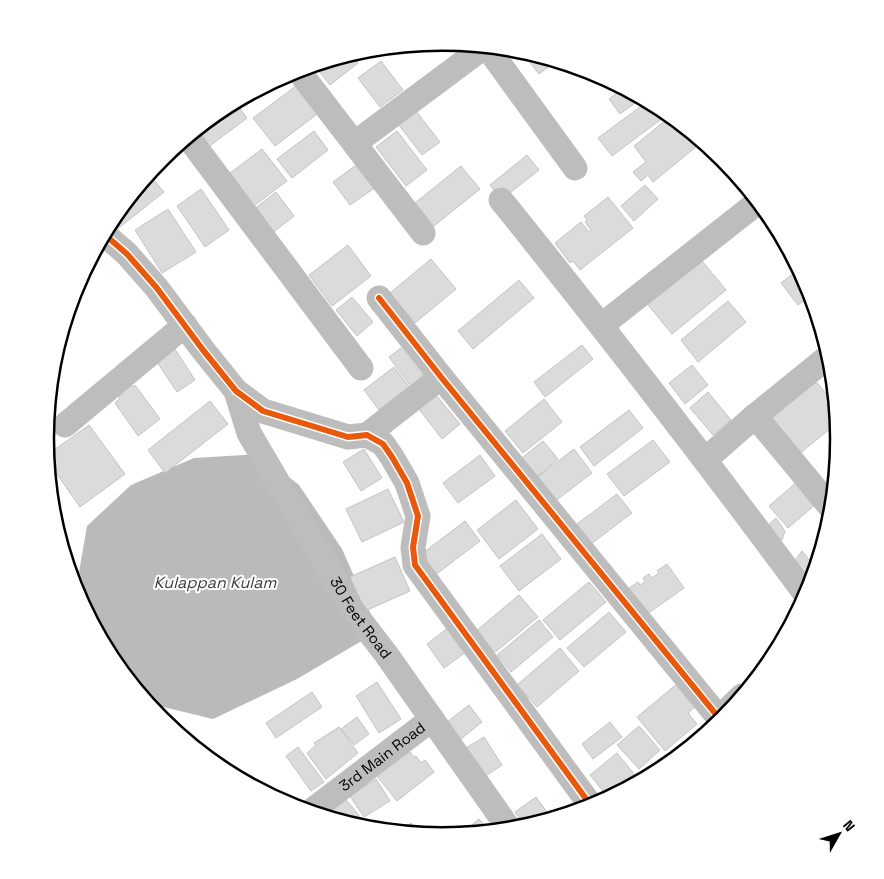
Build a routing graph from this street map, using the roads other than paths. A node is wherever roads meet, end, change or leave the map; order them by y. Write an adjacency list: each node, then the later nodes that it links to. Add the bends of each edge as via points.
1 (478, 53): 5 (street)
2 (492, 55): 6 (street)
3 (304, 77): 5 (street)
4 (192, 143): 15 (street)
5 (355, 143): 9 (street)
6 (575, 168)
7 (501, 200): 12 (street)
8 (752, 206): 12 (street)
9 (423, 234)
10 (109, 240): 13 (street, via 127,254)
11 (379, 298): 16 (street)
12 (602, 324): 21 (street)
13 (185, 326): 17 (street); 19 (street)
14 (822, 361): 18 (street)
15 (361, 368)
16 (440, 377): 20 (street); 24 (street)
17 (236, 391): 20 (street, via 264,411 348,436); 25 (street, 30 Feet Road, via 249,433 354,611)
18 (755, 416): 21 (street); 22 (street)
19 (65, 425)
20 (367, 435): 26 (street, via 383,444 407,483 418,516 413,547 415,565)
21 (706, 459): 23 (street)
22 (825, 501)
23 (801, 588)
24 (716, 715)
25 (432, 719): 27 (street, 3rd Main Road); 28 (street, 30 Feet Road)
26 (587, 800)
27 (317, 807)
28 (504, 822)

